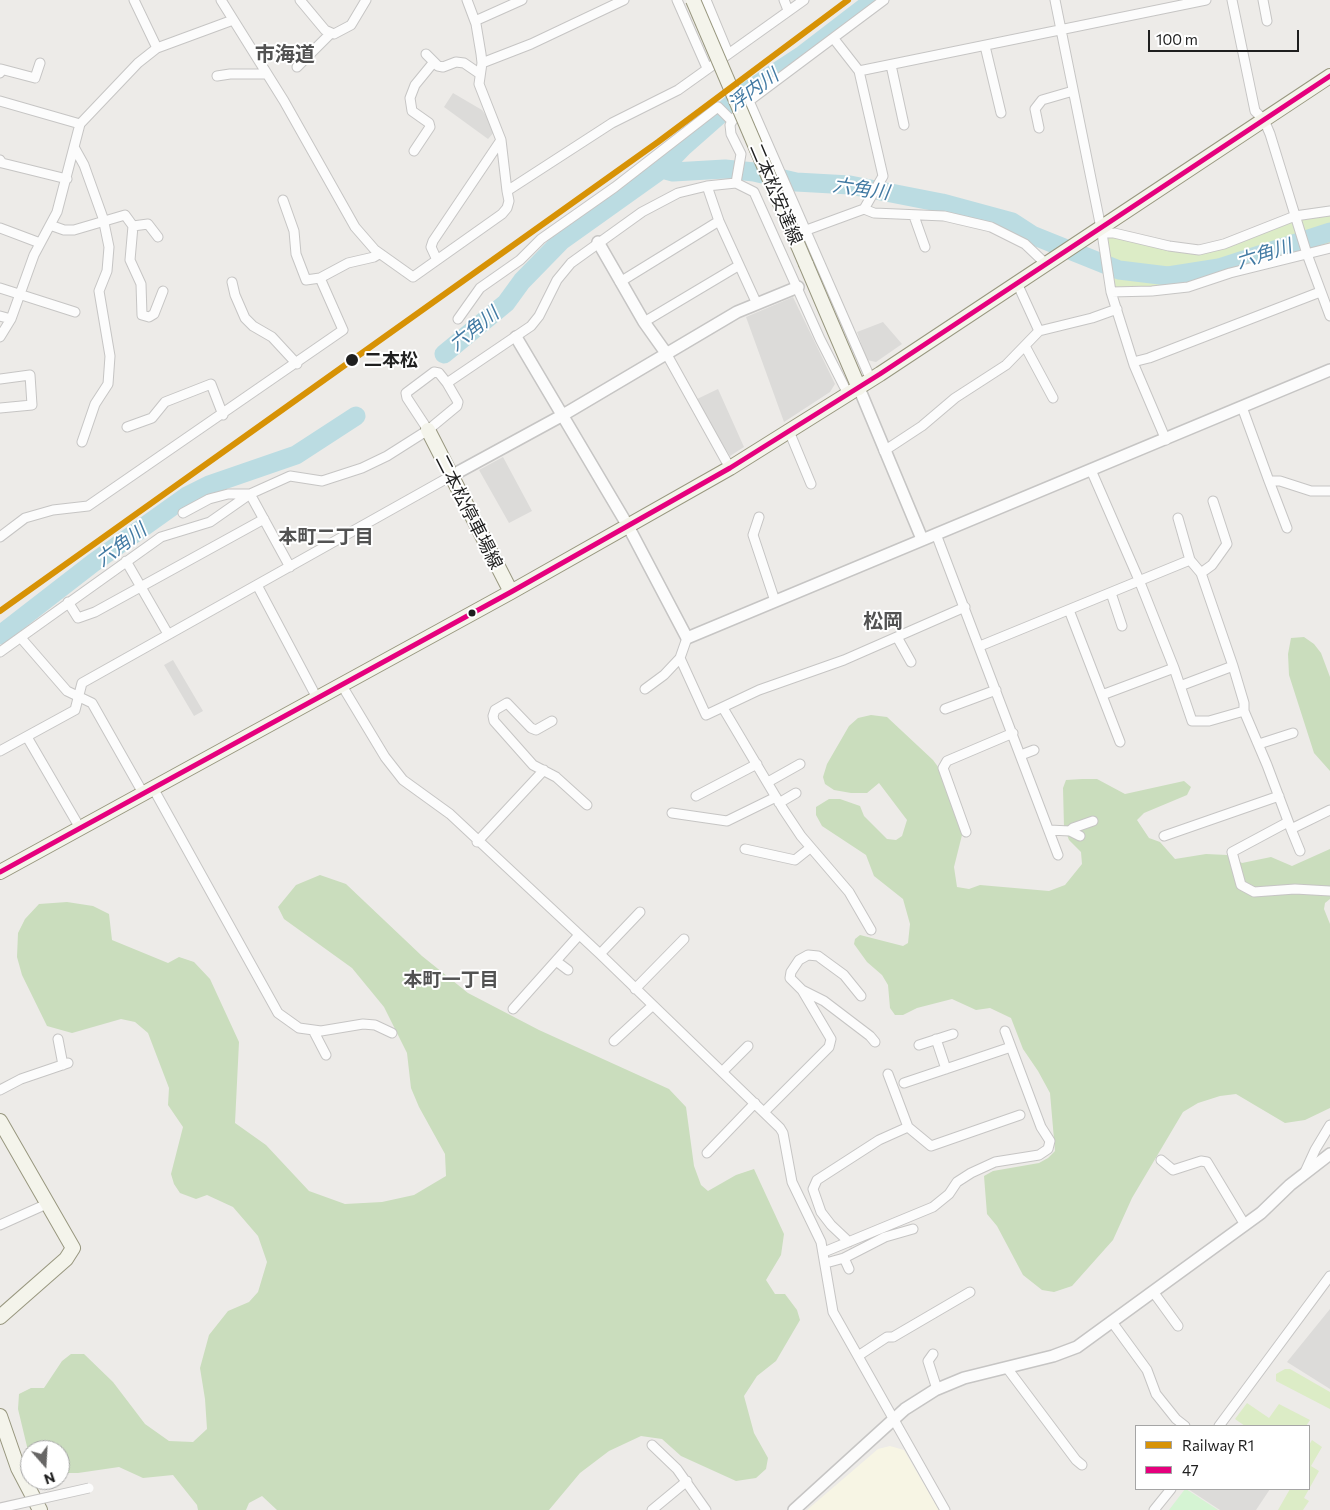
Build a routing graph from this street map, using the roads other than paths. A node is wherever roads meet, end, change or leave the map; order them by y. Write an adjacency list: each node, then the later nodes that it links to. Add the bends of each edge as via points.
1 (134, 0): 26 (street)
2 (221, 0): 19 (street)
3 (300, 0): 23 (street)
4 (366, 0): 23 (street, via 351,25 337,34)
5 (467, 0): 20 (street)
6 (522, 0): 20 (street)
7 (624, 0): 31 (street, via 531,44)
8 (677, 0): 34 (street)
9 (693, 0): 108 (main road, 二本松安達線, bridge)
10 (706, 0): 27 (street)
11 (784, 0): 18 (street)
12 (804, 0): 18 (street)
13 (884, 0): 24 (street)
14 (1055, 0): 22 (street)
15 (1206, 0): 22 (street)
16 (1232, 0): 46 (street, via 1255,111)
17 (1264, 0): 21 (street)
18 (788, 10): 27 (street)
19 (233, 20): 26 (street); 37 (street)
20 (475, 21): 31 (street)
21 (1267, 21)
22 (1061, 31): 25 (street); 41 (street)
23 (331, 33): 33 (street)
24 (834, 39): 35 (street); 43 (street)
25 (986, 46): 32 (street); 44 (street)
26 (157, 48): 47 (street)
27 (728, 53): 34 (street)
28 (426, 54): 29 (street)
29 (433, 62): 38 (street, via 443,67 464,63); 52 (street, via 410,98 412,111 430,127)
30 (40, 63): 36 (street, via 35,78 1,69)
31 (482, 63): 38 (street)
32 (891, 65): 35 (street); 48 (street)
33 (296, 67)
34 (707, 68): 57 (street, via 678,90 612,123)
35 (859, 71): 59 (street, via 883,176)
36 (0, 74)
37 (267, 74): 39 (street); 75 (street, via 355,228)
38 (480, 74): 50 (street, via 480,89)
39 (217, 76)
40 (1330, 76): 46 (main road)
41 (1074, 91): 49 (street, via 1042,100 1035,108); 69 (street)
42 (0, 101): 47 (street)
43 (749, 101): 45 (street); 68 (street)
44 (1001, 113)
45 (729, 119): 55 (street, via 730,130 741,154); 96 (street, via 718,107 480,288)
46 (1264, 120): 62 (street); 69 (main road)
47 (80, 124): 51 (street)
48 (904, 125)
49 (1040, 128)
50 (501, 140): 57 (street); 77 (street, via 433,241 431,247)
51 (74, 147): 54 (street); 64 (street, via 84,165)
52 (414, 151)
53 (0, 160): 54 (street)
54 (67, 179): 65 (street)
55 (737, 182): 56 (street); 84 (street, via 754,192)
56 (707, 186): 63 (street); 71 (street, via 678,193 659,202)
57 (507, 191): 77 (street, via 507,208 502,214)
58 (283, 200): 80 (street, via 306,280)
59 (867, 206): 61 (street, via 874,214); 68 (street)
60 (1330, 211): 62 (street)
61 (914, 216): 73 (street); 78 (street, via 944,216 998,230)
62 (1295, 216): 69 (street, via 1224,244 1199,250); 76 (street)
63 (719, 221): 79 (street); 82 (street)
64 (104, 222): 65 (street, via 74,230); 66 (street, via 125,215); 118 (street, via 109,260 100,299 110,366 108,384 95,404)
65 (50, 225): 72 (street)
66 (133, 226): 70 (street, via 148,224); 86 (street, via 130,260 141,284 142,316 154,314)
67 (0, 228): 72 (street)
68 (804, 231): 108 (street)
69 (1097, 232): 78 (main road); 87 (street, via 1104,248)
70 (158, 236)
71 (598, 242): 82 (street); 100 (street, via 571,263 557,280 536,321)
72 (40, 243): 89 (street)
73 (924, 247)
74 (1330, 248): 76 (street)
75 (379, 254): 77 (street, via 413,277); 80 (street, via 348,263)
76 (1307, 254): 87 (street, via 1230,272 1182,288); 88 (street)
77 (437, 260)
78 (1050, 262): 83 (main road)
79 (738, 266): 90 (street); 97 (street)
80 (320, 278): 104 (street, via 343,330)
81 (232, 282): 104 (street, via 245,318 272,337)
82 (620, 282): 97 (street)
83 (1017, 283): 98 (street); 108 (main road)
84 (798, 287): 90 (street); 108 (street)
85 (0, 288): 89 (street)
86 (163, 291)
87 (1111, 292): 91 (street)
88 (1320, 292): 94 (street); 103 (street)
89 (20, 295): 92 (street); 95 (street)
90 (757, 304): 102 (street)
91 (1118, 309): 98 (street); 103 (street)
92 (75, 312)
93 (0, 316): 95 (street)
94 (1330, 316)
95 (10, 319): 99 (street)
96 (458, 319)
97 (644, 322): 102 (street)
98 (1039, 331): 101 (street)
99 (0, 337)
100 (516, 337): 107 (street); 113 (street)
101 (1025, 346): 109 (street); 119 (street, via 995,373 955,398 922,426)
102 (666, 353): 113 (street); 120 (street)
103 (1133, 362): 117 (street)
104 (297, 364): 112 (street)
105 (1330, 370): 110 (street)
106 (0, 379): 111 (street, via 30,375 32,405)
107 (447, 383): 115 (street, via 457,398 457,406); 115 (street, via 434,372 406,393)
108 (859, 387): 116 (main road); 119 (street)
109 (1053, 398)
110 (1242, 407): 117 (street); 123 (street)
111 (0, 408)
112 (223, 415): 114 (street, via 211,384 165,402 152,418); 135 (street, via 88,506 53,510 25,518)
113 (563, 416): 122 (street); 132 (street)
114 (127, 427)
115 (428, 430): 122 (main road, 二本松停車場線); 126 (street, via 387,456 333,478 315,481 294,475)
116 (788, 431): 120 (main road); 124 (street)
117 (1166, 440): 121 (street)
118 (82, 442)
119 (884, 451): 136 (street)
120 (730, 468): 132 (main road)
121 (1091, 470): 134 (street); 141 (street)
122 (451, 476): 139 (street); 144 (main road, 二本松停車場線)
123 (1269, 481): 125 (street, via 1280,481 1311,491); 133 (street)
124 (811, 484)
125 (1330, 491)
126 (250, 494): 128 (street, via 228,494 209,499); 131 (street); 138 (street, via 210,522 162,537)
127 (1213, 501): 140 (street, via 1227,544 1212,565)
128 (182, 513)
129 (758, 517): 146 (street, via 753,535)
130 (1178, 518): 137 (street)
131 (264, 519): 139 (street); 143 (street)
132 (628, 526): 144 (main road); 154 (street)
133 (1287, 528)
134 (936, 534): 136 (street); 148 (street)
135 (0, 537)
136 (922, 539): 146 (street)
137 (1190, 560): 140 (street); 141 (street)
138 (126, 561): 143 (street); 147 (street)
139 (290, 567): 142 (street)
140 (1201, 573): 159 (street)
141 (1139, 580): 145 (street); 160 (street)
142 (257, 585): 151 (street); 167 (street)
143 (142, 587): 147 (street, via 78,618); 151 (street)
144 (510, 592): 161 (main road)
145 (1111, 592): 149 (street); 150 (street)
146 (775, 601): 154 (street)
147 (68, 602): 153 (street)
148 (965, 607): 152 (street); 155 (street)
149 (1069, 610): 155 (street); 165 (street)
150 (1122, 626)
151 (168, 634): 166 (street, via 82,683)
152 (897, 637): 158 (street); 168 (street, via 759,690)
153 (21, 638): 156 (street); 166 (street, via 67,692)
154 (687, 638): 157 (street)
155 (980, 646): 164 (street)
156 (0, 652)
157 (680, 658): 163 (street); 168 (street, via 706,715)
158 (911, 662)
159 (1233, 666): 162 (street); 170 (street)
160 (1174, 668): 162 (street); 165 (street)
161 (342, 684): 167 (main road); 200 (street, via 385,757 403,780 450,814)
162 (1180, 686): 170 (street, via 1192,721 1209,721)
163 (645, 689)
164 (996, 690): 169 (street); 172 (street)
165 (1102, 695): 175 (street)
166 (79, 696): 174 (street, via 75,710); 184 (street, via 92,703)
167 (317, 698): 184 (main road)
168 (723, 708): 180 (street)
169 (945, 709)
170 (1244, 711): 176 (street)
171 (552, 721): 182 (street, via 536,730 507,703 495,710 493,716 533,765)
172 (1012, 733): 179 (street); 197 (street, via 947,761 943,768)
173 (1293, 733): 176 (street)
174 (27, 737): 178 (street); 194 (street)
175 (1120, 742)
176 (1258, 744): 187 (street)
177 (1034, 750): 179 (street)
178 (0, 752)
179 (1021, 755): 195 (street)
180 (757, 764): 183 (street); 186 (street)
181 (800, 764): 183 (street)
182 (544, 770): 189 (street); 200 (street)
183 (768, 782): 188 (street)
184 (148, 791): 194 (main road); 219 (street, via 278,1012 300,1028)
185 (796, 793): 188 (street)
186 (696, 796)
187 (1280, 796): 193 (street); 199 (street)
188 (778, 800): 191 (street, via 727,822); 201 (street)
189 (588, 805)
190 (1330, 810): 193 (street)
191 (672, 813)
192 (1092, 821): 196 (street)
193 (1289, 825): 203 (street); 206 (street, via 1232,852 1241,885 1254,892)
194 (80, 828): 205 (main road)
195 (1049, 830): 196 (street); 204 (street)
196 (1070, 831): 198 (street)
197 (966, 832)
198 (1080, 836)
199 (1164, 836)
200 (477, 842): 209 (street)
201 (810, 848): 202 (street, via 795,860); 208 (street, via 849,892)
202 (745, 849)
203 (1300, 851)
204 (1058, 856)
205 (0, 872)
206 (1330, 891)
207 (640, 912): 211 (street)
208 (871, 930)
209 (580, 935): 211 (street); 212 (street)
210 (684, 940): 214 (street)
211 (600, 954): 214 (street)
212 (556, 961): 213 (street); 218 (street)
213 (568, 970)
214 (636, 989): 217 (street)
215 (802, 990): 216 (street, via 793,984 789,976 799,960 811,954 831,964); 226 (street, via 824,1001); 237 (street, via 831,1039 829,1047)
216 (861, 996)
217 (652, 1006): 225 (street); 232 (street)
218 (513, 1009)
219 (313, 1030): 221 (street, via 363,1024 375,1025); 230 (street)
220 (1006, 1031): 229 (street)
221 (392, 1033)
222 (953, 1034): 224 (street)
223 (58, 1038): 235 (street, via 66,1064 21,1079)
224 (936, 1039): 227 (street); 231 (street)
225 (614, 1040)
226 (875, 1042)
227 (919, 1045)
228 (748, 1046): 232 (street)
229 (1011, 1047): 231 (street); 250 (street, via 1041,1127 1050,1141 1048,1149 1040,1156 995,1162 971,1173 933,1207)
230 (326, 1054)
231 (946, 1069): 234 (street)
232 (722, 1072): 236 (street)
233 (888, 1074): 241 (street)
234 (904, 1083)
235 (0, 1090)
236 (755, 1103): 237 (street); 242 (street)
237 (764, 1112): 251 (street, via 783,1133 792,1182)
238 (1020, 1115): 241 (street, via 932,1146)
239 (0, 1121): 246 (main road)
240 (1330, 1125): 245 (street)
241 (908, 1127): 250 (street, via 879,1140 814,1184 814,1196 821,1212)
242 (707, 1153)
243 (1330, 1154): 245 (street)
244 (1161, 1160): 248 (street, via 1173,1170 1207,1162)
245 (1304, 1174): 248 (street)
246 (49, 1203): 247 (street); 258 (main road, via 71,1244 71,1253)
247 (0, 1225)
248 (1245, 1226): 257 (street)
249 (913, 1229): 252 (street, via 885,1237)
250 (850, 1242): 251 (street)
251 (824, 1252): 253 (street)
252 (844, 1258): 253 (street); 254 (street)
253 (826, 1263): 262 (street, via 833,1312)
254 (849, 1268)
255 (1330, 1276): 268 (street)
256 (970, 1292): 262 (street)
257 (1154, 1293): 259 (street); 260 (street)
258 (0, 1317)
259 (1112, 1322): 263 (street, via 1066,1352); 267 (street, via 1147,1370 1156,1394)
260 (1178, 1326)
261 (933, 1354): 264 (street, via 928,1361)
262 (858, 1356): 266 (street)
263 (1007, 1368): 264 (street, via 964,1378); 270 (street)
264 (937, 1389): 266 (street)
265 (0, 1416): 275 (main road, via 18,1468)
266 (892, 1420): 278 (street); 279 (street)
267 (1183, 1425)
268 (1220, 1425)
269 (652, 1445): 271 (street)
270 (1082, 1465)
271 (686, 1481): 276 (street); 277 (street)
272 (89, 1488): 274 (street, bridge)
273 (1170, 1490): 280 (street)
274 (0, 1508)
275 (40, 1510)
276 (652, 1510)
277 (706, 1510)
278 (794, 1510)
279 (946, 1510)
280 (1154, 1510)

